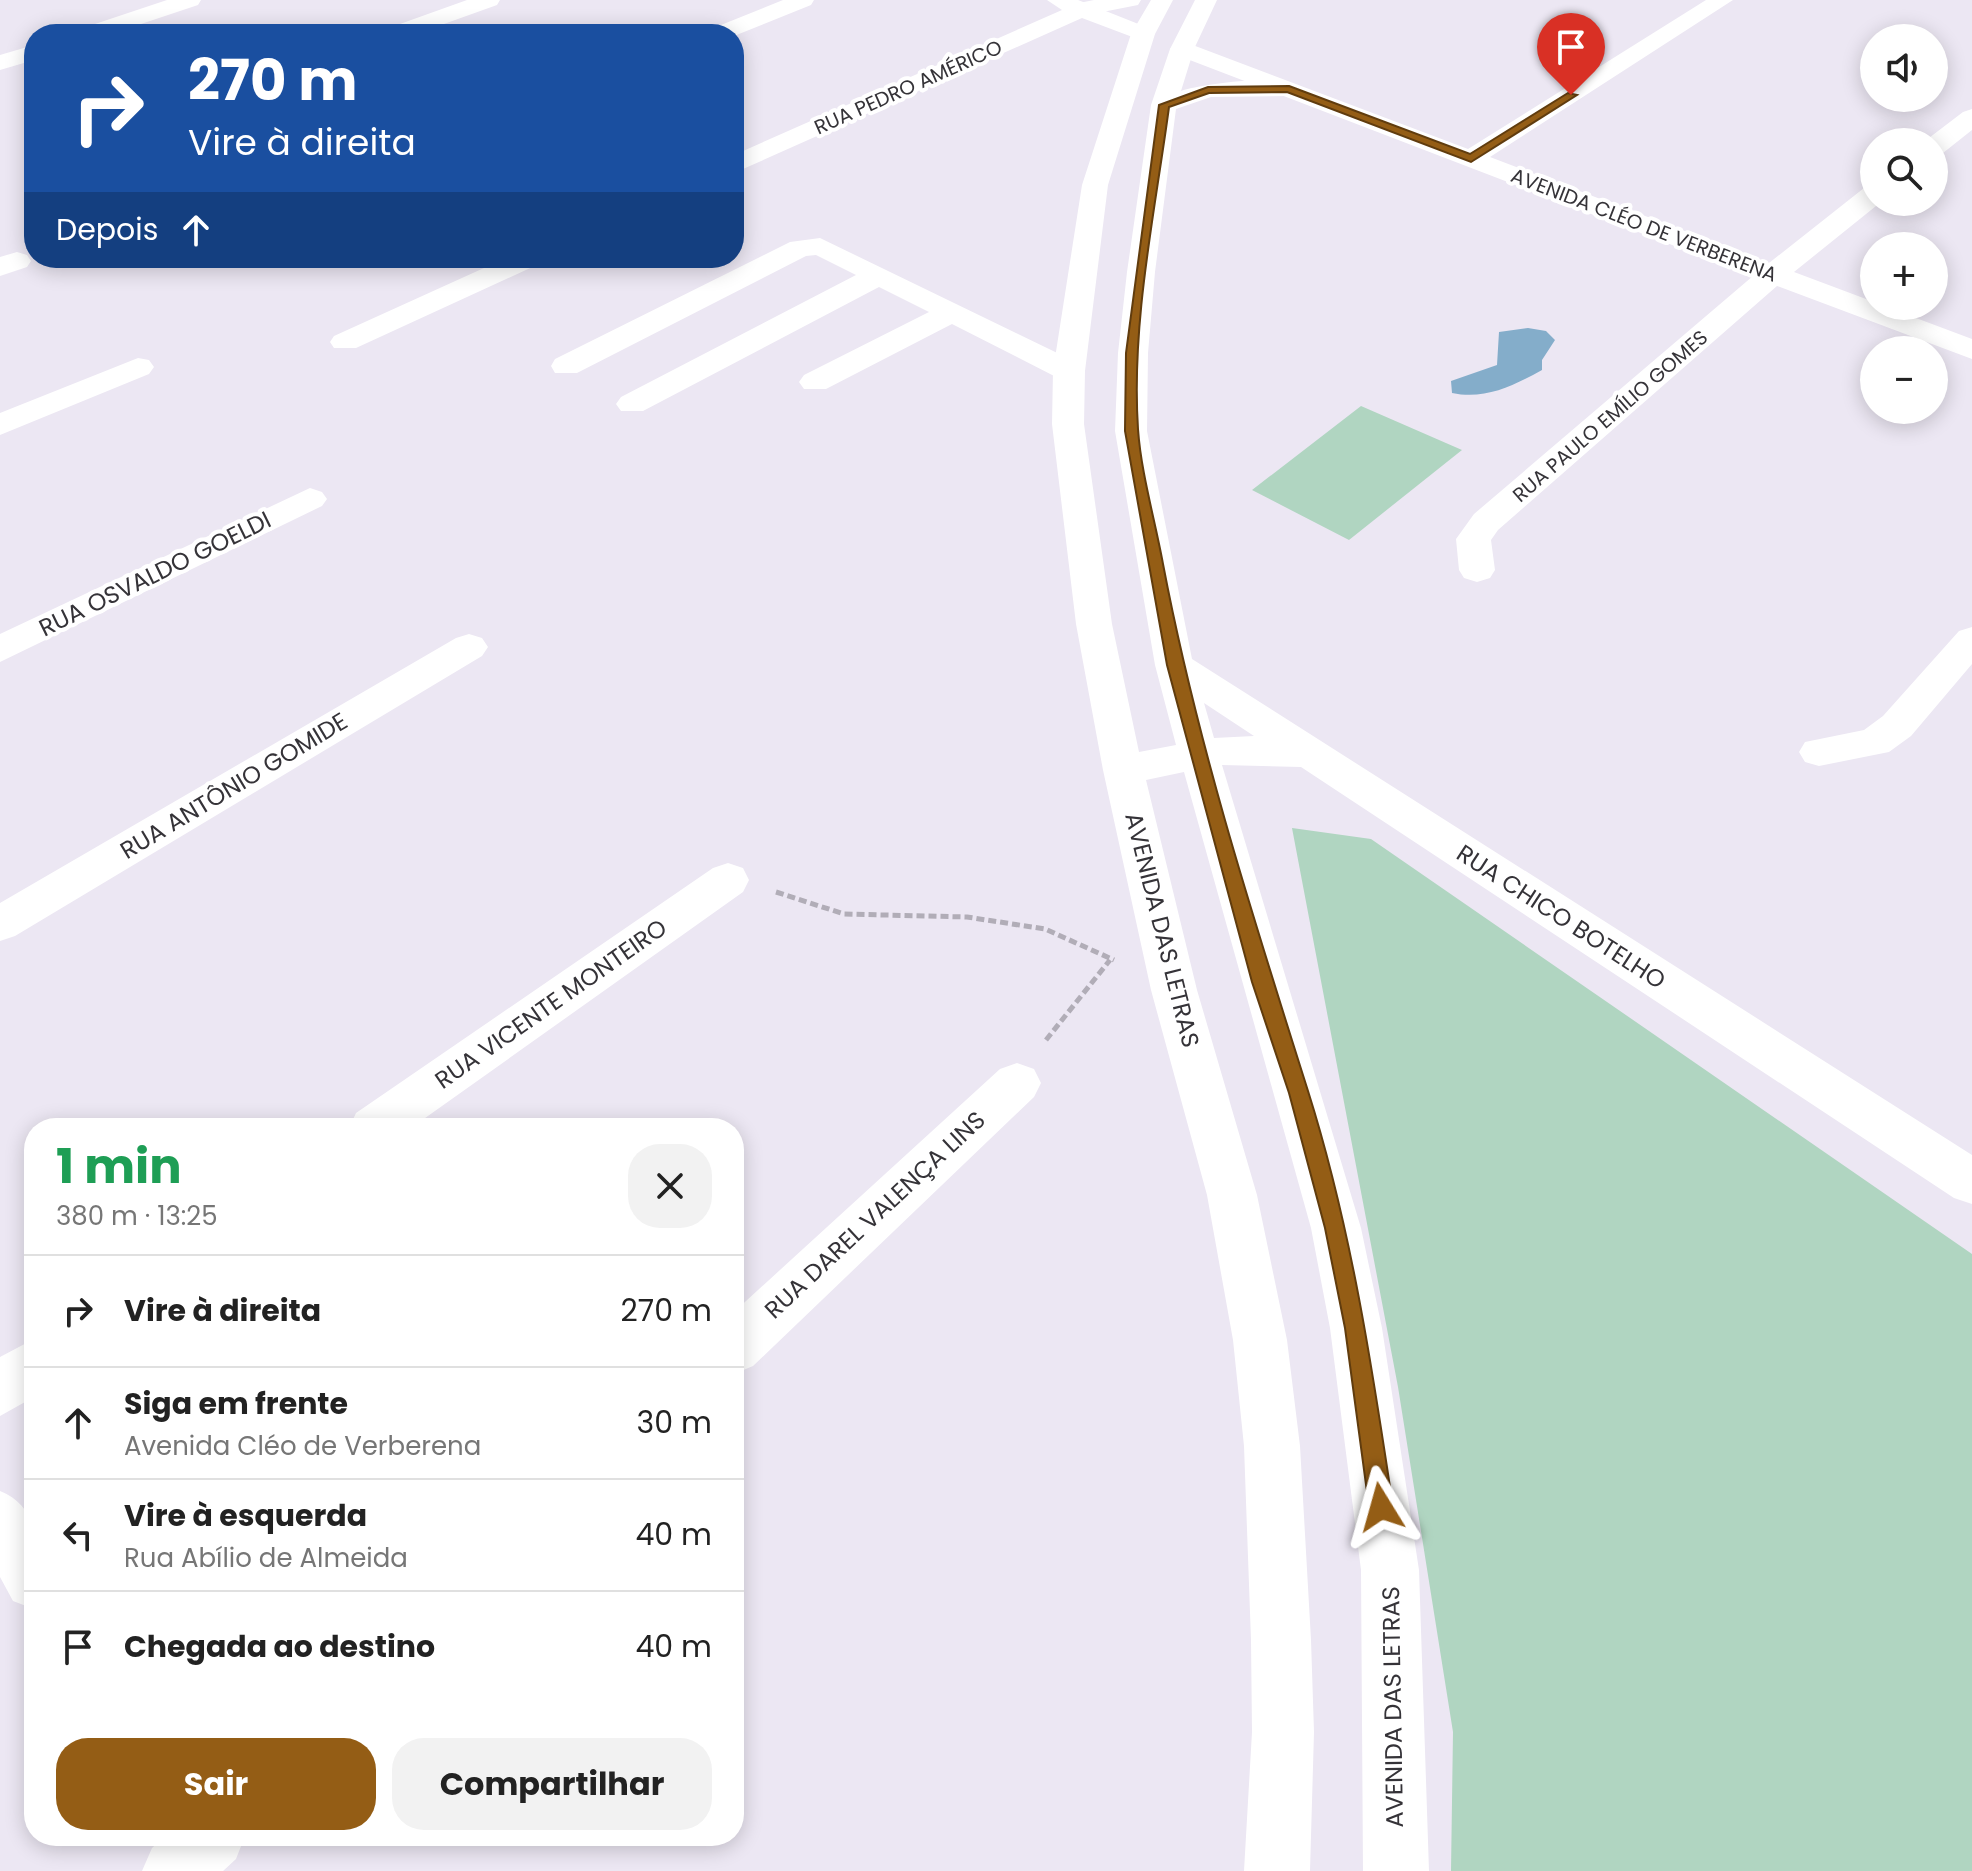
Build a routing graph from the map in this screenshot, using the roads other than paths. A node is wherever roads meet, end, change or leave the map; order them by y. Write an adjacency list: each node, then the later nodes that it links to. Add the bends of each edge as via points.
1 (190, 0): 9 (street)
2 (803, 0): 11 (street)
3 (1058, 0): 7 (street, AVENIDA CLÉO DE VERBERENA)
4 (1206, 0): 8 (street, AVENIDA DAS LETRAS)
5 (1722, 0): 19 (street)
6 (475, 2): 10 (street)
7 (1082, 9): 8 (street, AVENIDA CLÉO DE VERBERENA); 8 (street, RUA PEDRO AMÉRICO); 20 (street, RUA PEDRO AMÉRICO)
8 (1154, 21): 14 (street, AVENIDA CLÉO DE VERBERENA); 15 (street, AVENIDA DAS LETRAS); 17 (street, AVENIDA DAS LETRAS)
9 (118, 24)
10 (419, 24)
11 (744, 24)
12 (24, 55): 13 (street)
13 (0, 63)
14 (1289, 89): 15 (street, via 1208,90); 19 (street, AVENIDA CLÉO DE VERBERENA)
15 (1162, 116): 17 (street, via 1151,145 1129,147 1119,141); 39 (street, AVENIDA DAS LETRAS, via 1133,353 1131,431)
16 (1972, 117): 18 (street)
17 (1113, 121): 30 (street, AVENIDA DAS LETRAS, via 1095,185)
18 (1948, 136)
19 (1471, 158): 24 (street, AVENIDA CLÉO DE VERBERENA)
20 (744, 161)
21 (1860, 205): 24 (street, RUA PAULO EMÍLIO GOMES)
22 (507, 268): 26 (street)
23 (879, 275): 25 (street); 28 (street, via 829,248 800,248); 32 (street)
24 (1772, 275): 27 (street, AVENIDA CLÉO DE VERBERENA); 35 (street, RUA PAULO EMÍLIO GOMES, via 1486,522 1473,539)
25 (951, 313): 30 (street); 31 (street)
26 (345, 342)
27 (1972, 350)
28 (566, 366)
29 (138, 367): 33 (street)
30 (1069, 371): 43 (street, AVENIDA DAS LETRAS, via 1068,424 1094,624)
31 (815, 382)
32 (632, 404)
33 (0, 425)
34 (310, 499): 38 (street, RUA OSVALDO GOELDI)
35 (1477, 570)
36 (1972, 640): 40 (street, via 1897,726 1875,742)
37 (469, 647): 45 (street, RUA ANTÔNIO GOMIDE)
38 (0, 649)
39 (1174, 665): 41 (street, AVENIDA DAS LETRAS); 42 (street)
40 (1819, 752)
41 (1201, 753): 42 (street, RUA CHICO BOTELHO, via 1249,749); 43 (street, RUA CHICO BOTELHO); 55 (street, AVENIDA DAS LETRAS, via 1262,982 1332,1213 1356,1328 1390,1570)
42 (1315, 754): 48 (street, RUA CHICO BOTELHO)
43 (1123, 770): 54 (street, AVENIDA DAS LETRAS, via 1174,990 1232,1195 1260,1340 1272,1446 1281,1640)
44 (728, 880): 47 (street, RUA VICENTE MONTEIRO)
45 (0, 924)
46 (1017, 1083): 49 (street, RUA DAREL VALENÇA LINS)
47 (387, 1118)
48 (1972, 1182)
49 (744, 1339)
50 (24, 1372): 51 (street)
51 (0, 1389)
52 (0, 1520): 53 (street)
53 (24, 1562)
54 (1277, 1871)
55 (1396, 1871)

